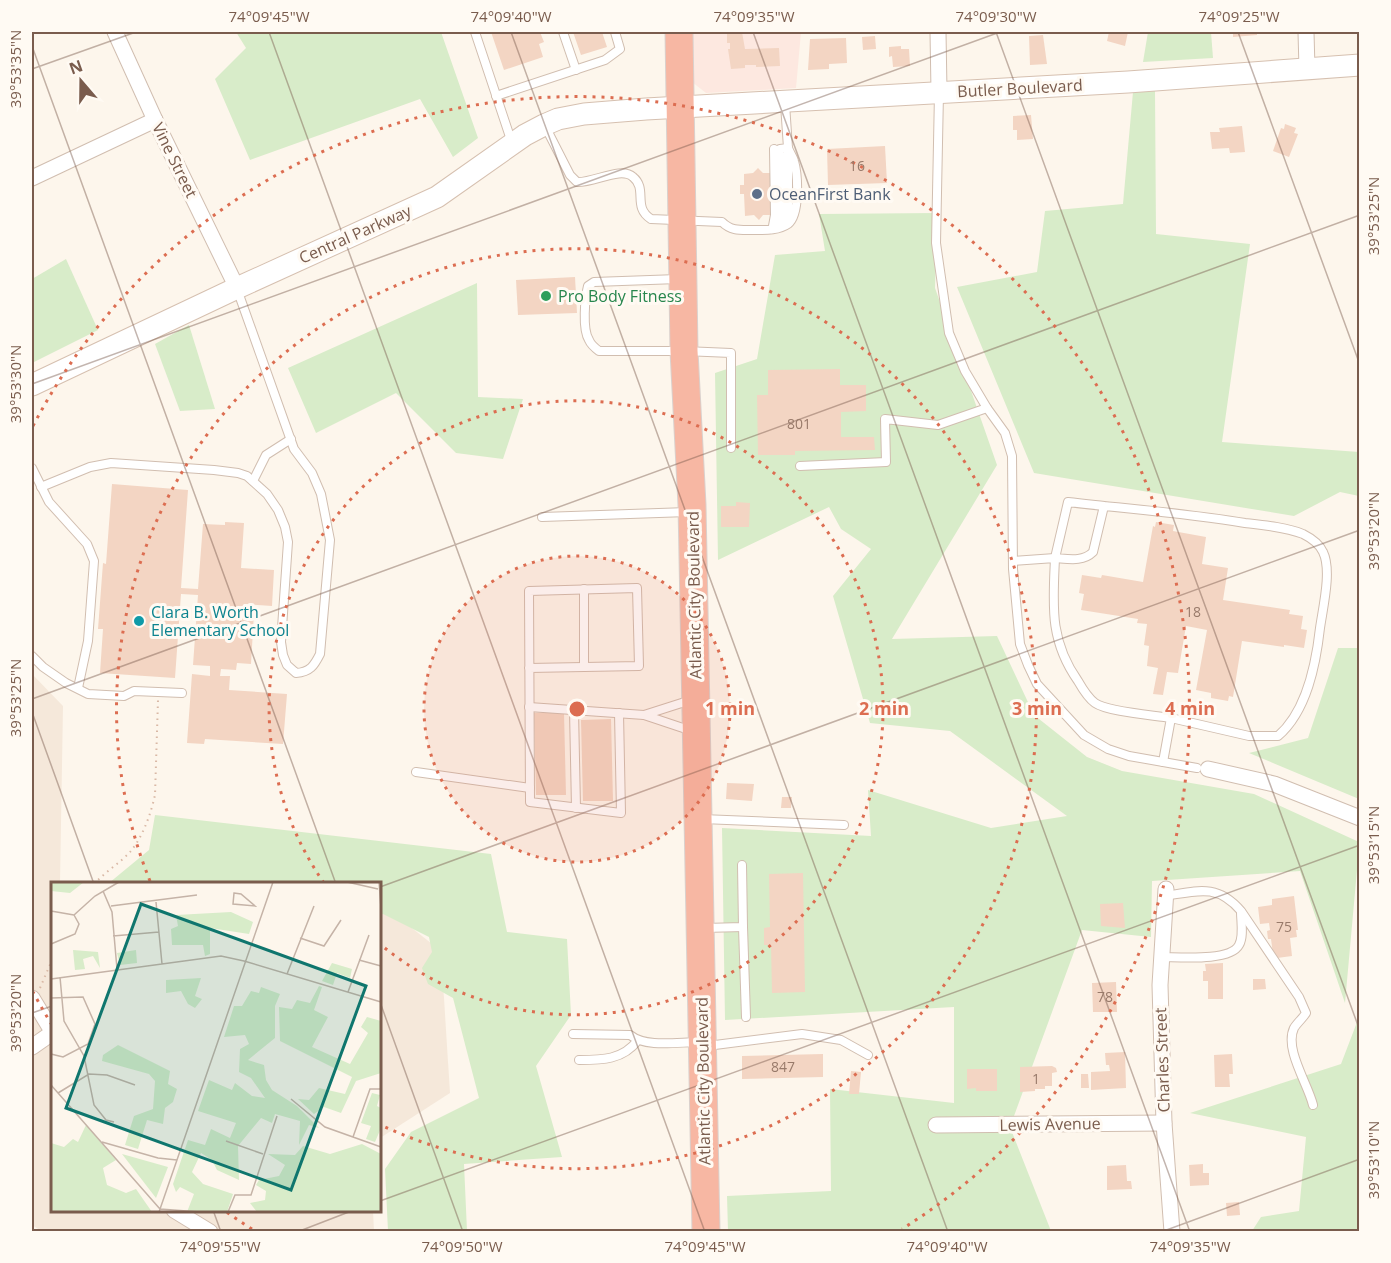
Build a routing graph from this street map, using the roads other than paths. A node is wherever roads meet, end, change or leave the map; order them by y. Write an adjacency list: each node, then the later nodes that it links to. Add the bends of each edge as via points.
1 (115, 32): 15 (street, Vine Street)
2 (475, 32): 12 (lane)
3 (563, 32): 10 (lane)
4 (615, 32): 10 (lane, via 620,49 605,60)
5 (679, 32): 14 (highway, Atlantic City Boulevard)
6 (938, 32): 11 (street)
7 (1306, 32): 9 (street)
8 (1359, 65): 9 (main road, Butler Boulevard)
9 (1307, 69): 11 (main road, Butler Boulevard)
10 (576, 70): 12 (lane)
11 (939, 91): 13 (main road, Butler Boulevard); 26 (lane, via 936,243 949,333)
12 (496, 96): 17 (lane)
13 (785, 102): 14 (main road, Butler Boulevard); 18 (lane)
14 (680, 108): 16 (main road, Central Parkway, via 584,114); 20 (highway, Atlantic City Boulevard)
15 (155, 120): 19 (street); 23 (street, Vine Street)
16 (544, 125): 17 (main road, Central Parkway); 20 (lane, via 577,182 621,172 629,174 636,178 645,215 651,219)
17 (512, 144): 23 (main road, Central Parkway, via 437,197)
18 (781, 149): 21 (lane, via 782,217); 21 (lane, via 795,162 797,206 790,223)
19 (32, 178)
20 (682, 220): 21 (lane, via 722,222 738,230); 22 (highway, Atlantic City Boulevard)
21 (771, 230)
22 (683, 279): 24 (highway, Atlantic City Boulevard); 24 (lane, via 594,282 588,286 585,299 586,335 599,351)
23 (237, 288): 25 (main road, Central Parkway); 27 (lane)
24 (684, 351): 28 (lane, via 731,353); 34 (highway, Atlantic City Boulevard)
25 (32, 386)
26 (987, 408): 29 (lane, via 938,425 885,419 886,462); 37 (lane, via 1005,433 1012,456)
27 (291, 439): 31 (lane, via 266,455); 31 (lane, via 321,494 330,540 320,654 307,672 296,672 283,656 281,624 288,542 278,510)
28 (731, 448)
29 (800, 466)
30 (32, 468): 32 (lane)
31 (253, 481): 32 (lane, via 238,473 111,463 90,467)
32 (41, 487): 42 (lane, via 49,502 87,544 94,561 88,641)
33 (1104, 506): 36 (lane, via 1093,552 1081,560); 36 (lane, via 1068,502); 49 (lane, via 1219,518 1301,533 1323,552 1327,568 1319,638 1311,675 1289,727 1278,736 1249,735)
34 (692, 512): 35 (lane); 44 (highway, Atlantic City Boulevard)
35 (543, 517)
36 (1055, 558): 37 (lane); 49 (lane, via 1052,610 1059,646 1084,691 1094,703 1106,708)
37 (1013, 561): 51 (lane, via 1020,644 1037,684 1084,735 1108,749)
38 (584, 589): 40 (lane); 40 (lane, via 637,588 639,666); 41 (lane, via 529,591)
39 (32, 656): 42 (lane)
40 (584, 667): 41 (lane)
41 (529, 668): 45 (lane)
42 (78, 688): 43 (lane, via 88,694 124,696 134,691)
43 (182, 693)
44 (696, 699): 48 (lane); 50 (highway, Atlantic City Boulevard)
45 (529, 707): 46 (lane); 54 (lane)
46 (574, 710): 47 (lane); 55 (lane)
47 (619, 713): 48 (lane); 55 (lane, via 621,813)
48 (644, 716): 50 (lane)
49 (1171, 718): 51 (lane)
50 (696, 732): 57 (highway, Atlantic City Boulevard)
51 (1163, 762): 52 (lane)
52 (1203, 768): 56 (street, via 1274,784)
53 (416, 772): 54 (lane)
54 (530, 788): 55 (lane, via 530,802)
55 (576, 808)
56 (1359, 818)
57 (698, 819): 58 (lane); 63 (highway, Atlantic City Boulevard)
58 (844, 825)
59 (742, 865): 62 (lane)
60 (1166, 893): 61 (lane, via 1219,893); 64 (street, Charles Street)
61 (1241, 910): 64 (lane, via 1241,938 1233,952); 75 (lane, via 1306,1013 1294,1029 1293,1054)
62 (743, 927): 63 (lane); 66 (lane)
63 (700, 928): 71 (highway, Atlantic City Boulevard)
64 (1161, 957): 76 (street, Charles Street)
65 (33, 1000): 67 (street)
66 (746, 1017)
67 (51, 1030)
68 (51, 1033): 72 (street)
69 (573, 1034): 70 (lane, via 630,1035)
70 (638, 1040): 71 (lane); 74 (lane, via 618,1057)
71 (702, 1044): 73 (lane, via 802,1034 841,1040); 80 (highway, Atlantic City Boulevard)
72 (32, 1047)
73 (868, 1055)
74 (579, 1060)
75 (1313, 1105)
76 (1164, 1123): 77 (street, Lewis Avenue); 81 (street, Charles Street)
77 (936, 1125)
78 (177, 1212): 79 (street)
79 (210, 1232)
80 (706, 1232)
81 (1172, 1232)

